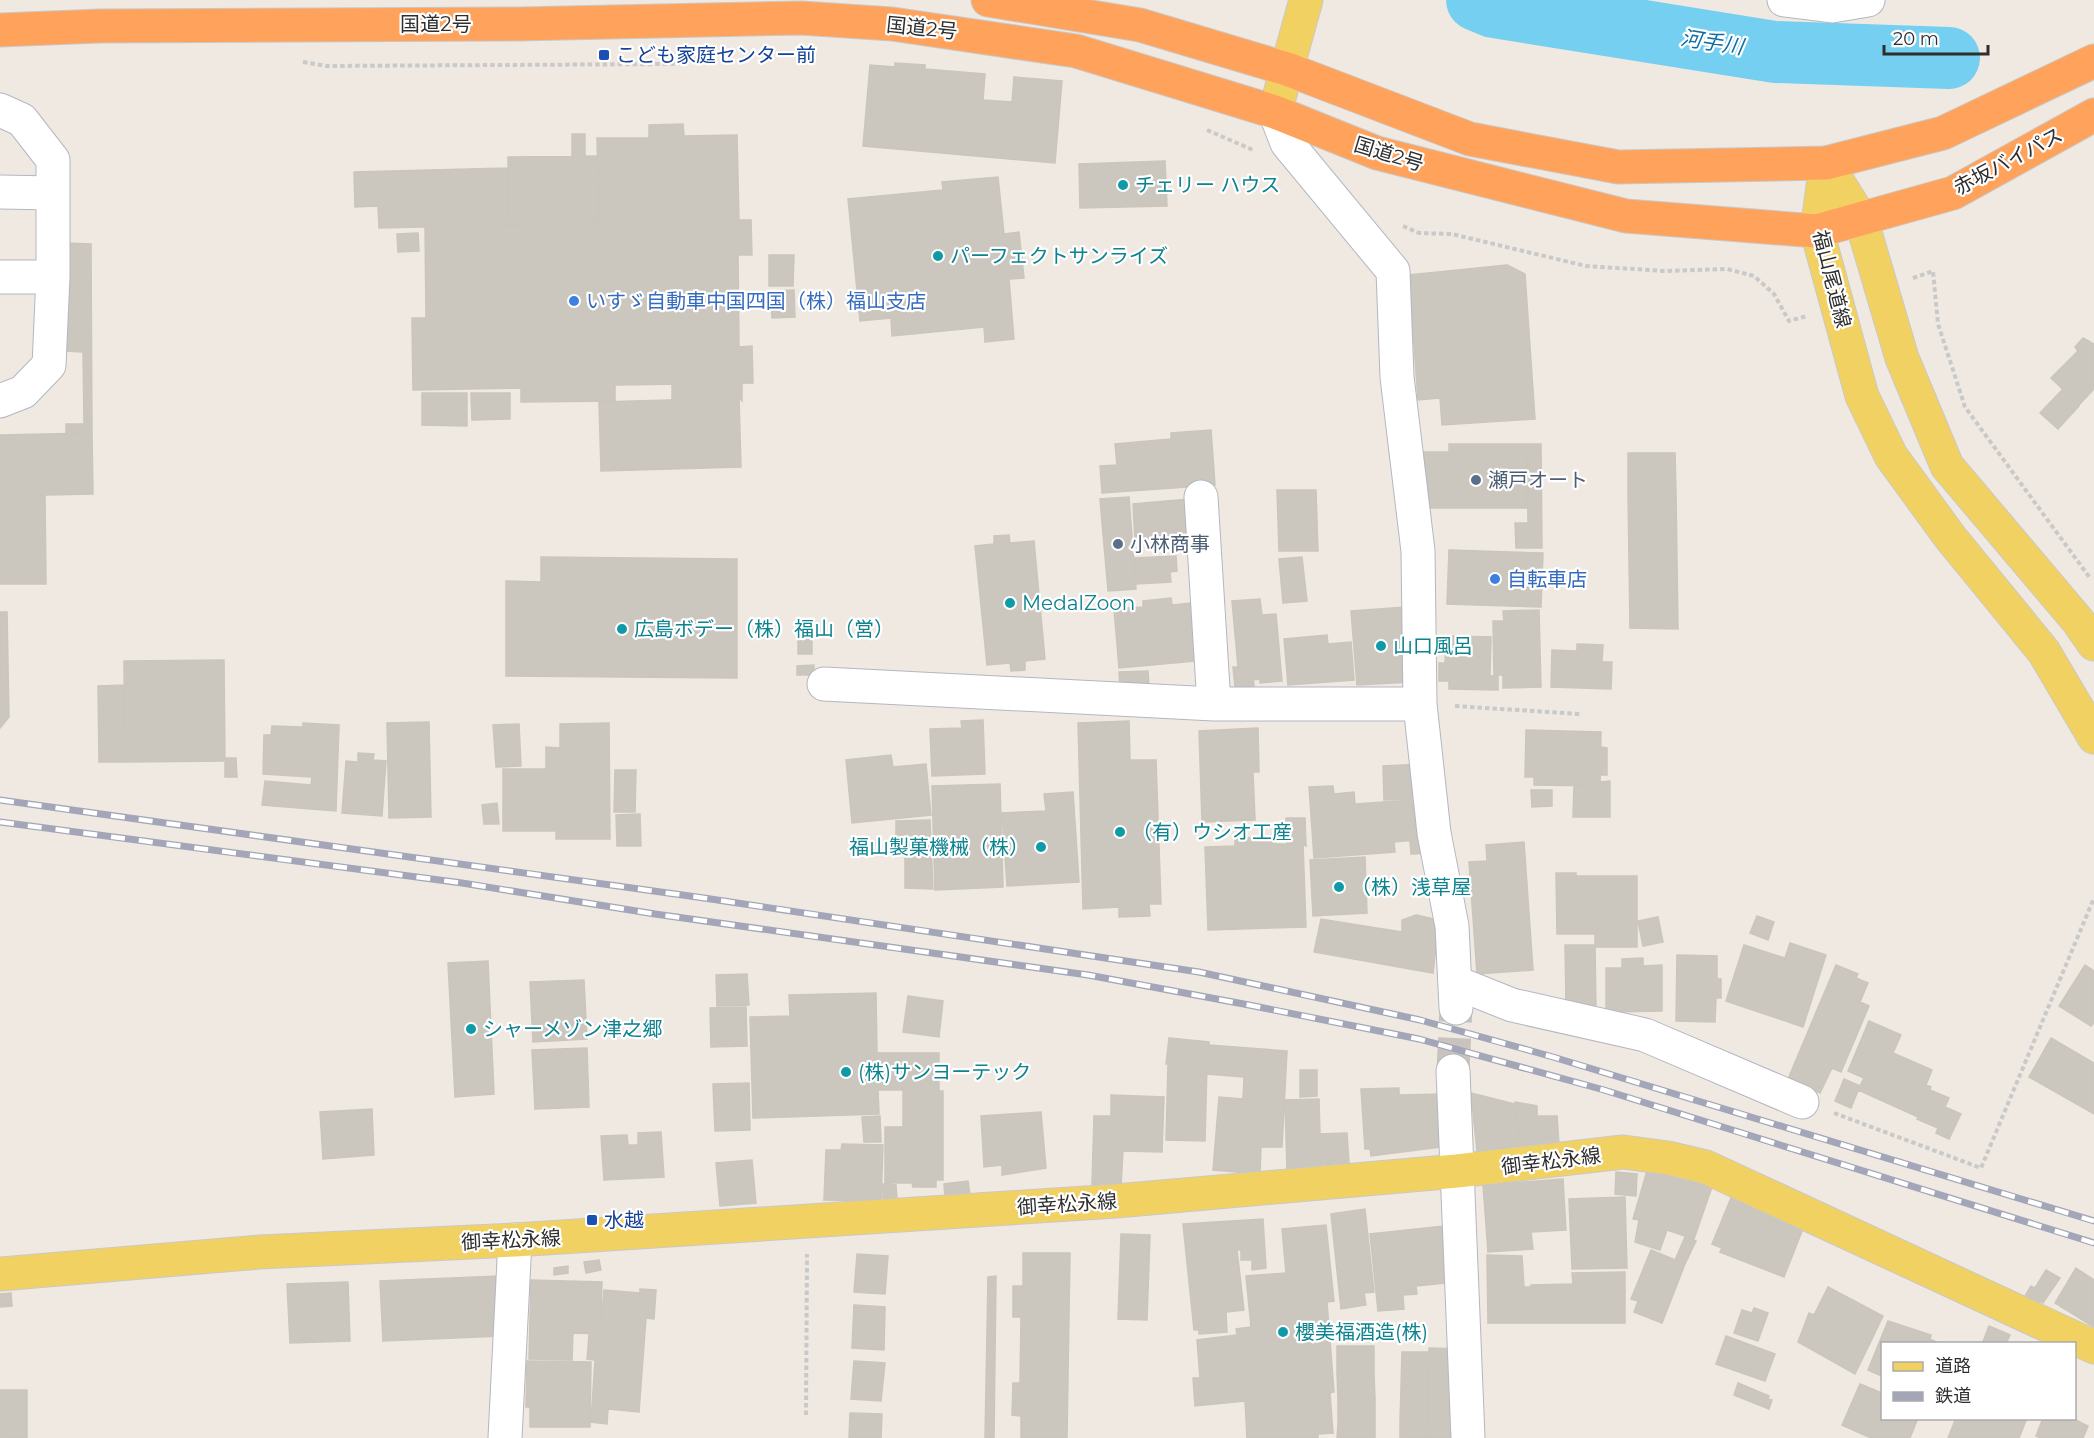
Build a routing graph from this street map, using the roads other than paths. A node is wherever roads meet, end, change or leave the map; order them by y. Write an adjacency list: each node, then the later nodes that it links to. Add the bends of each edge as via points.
1 (988, 0): 7 (highway, 国道2号, via 1140,25)
2 (1306, 0): 7 (main road)
3 (1784, 0): 4 (street, via 1832,6)
4 (1868, 0)
5 (0, 30): 9 (highway, 国道2号, via 801,18 983,35 1076,51)
6 (2094, 61): 11 (highway, via 1943,133)
7 (1287, 69): 9 (main road); 11 (highway, 国道2号, via 1470,138 1618,167)
8 (0, 110): 13 (street, via 22,120 53,160)
9 (1275, 112): 15 (highway, 国道2号, via 1377,153 1626,216); 23 (street, via 1287,143 1393,271 1397,377 1418,551)
10 (2094, 115): 14 (highway, 赤坂バイパス, via 1953,193)
11 (1826, 163): 14 (main road); 15 (main road, 福山尾道線)
12 (0, 192): 13 (street)
13 (53, 193): 17 (street)
14 (1862, 219): 15 (highway, 赤坂バイパス); 20 (main road, via 1902,358 1947,466)
15 (1816, 231): 24 (main road, 福山尾道線, via 1862,396 1891,456 1950,537 2044,652)
16 (0, 277): 17 (street)
17 (53, 277): 18 (street, via 49,365 23,392)
18 (0, 401)
19 (1201, 497): 22 (street)
20 (2094, 644)
21 (824, 684): 22 (street)
22 (1214, 704): 23 (street)
23 (1420, 704): 26 (street, via 1434,833 1452,926 1457,996 1645,1035)
24 (2094, 737)
25 (1454, 1071): 27 (street)
26 (1802, 1102)
27 (1457, 1171): 28 (main road, 御幸松永線, via 1116,1201); 30 (main road, 御幸松永線, via 1623,1152 1706,1167); 32 (street)
28 (515, 1240): 29 (main road, 御幸松永線, via 260,1252); 31 (street)
29 (0, 1274)
30 (2094, 1347)
31 (505, 1438)
32 (1468, 1438)

